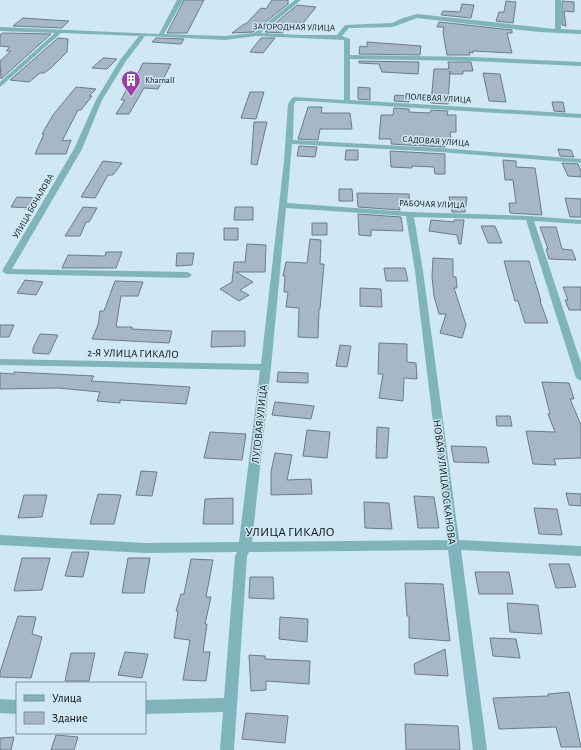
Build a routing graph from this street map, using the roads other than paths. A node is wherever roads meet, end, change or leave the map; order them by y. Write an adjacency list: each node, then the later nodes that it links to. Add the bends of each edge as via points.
1 (180, 0): 10 (street)
2 (298, 0): 8 (street)
3 (558, 0): 5 (street)
4 (0, 29): 6 (street, ЗАГОРОДНАЯ УЛИЦА)
5 (558, 30): 7 (street, ЗАГОРОДНАЯ УЛИЦА); 11 (street, ЗАГОРОДНАЯ УЛИЦА, via 416,16 393,25 347,26)
6 (60, 31): 9 (street, ЗАГОРОДНАЯ УЛИЦА); 14 (street)
7 (581, 32)
8 (256, 34): 10 (street, ЗАГОРОДНАЯ УЛИЦА, via 225,38); 11 (street, ЗАГОРОДНАЯ УЛИЦА)
9 (143, 35): 10 (street, ЗАГОРОДНАЯ УЛИЦА); 24 (street, УЛИЦА БОЧАЛОВА, via 123,60 99,100 78,149 6,271)
10 (160, 36)
11 (339, 37): 12 (street, via 347,39)
12 (348, 57): 13 (street); 16 (street)
13 (581, 64)
14 (0, 85)
15 (294, 99): 16 (street, ПОЛЕВАЯ УЛИЦА); 18 (street, ЛУГОВАЯ УЛИЦА, via 291,104)
16 (347, 102): 17 (street, ПОЛЕВАЯ УЛИЦА)
17 (581, 116)
18 (290, 142): 19 (street, САДОВАЯ УЛИЦА); 20 (street, ЛУГОВАЯ УЛИЦА)
19 (581, 161)
20 (282, 205): 21 (street, РАБОЧАЯ УЛИЦА); 26 (street, ЛУГОВАЯ УЛИЦА)
21 (410, 214): 22 (street, РАБОЧАЯ УЛИЦА); 29 (street, НОВАЯ УЛИЦА ОСКАНОВА)
22 (529, 218): 23 (street, РАБОЧАЯ УЛИЦА); 27 (street)
23 (581, 222)
24 (188, 275)
25 (0, 362): 26 (street, 2-Я УЛИЦА ГИКАЛО)
26 (266, 367): 30 (street, ЛУГОВАЯ УЛИЦА)
27 (581, 378)
28 (0, 540): 30 (street, УЛИЦА ГИКАЛО, via 145,548)
29 (453, 545): 30 (street, УЛИЦА ГИКАЛО); 31 (street, УЛИЦА ГИКАЛО); 37 (street, НОВАЯ УЛИЦА ОСКАНОВА)
30 (245, 546): 32 (street, ЛУГОВАЯ УЛИЦА, via 241,556)
31 (581, 551)
32 (230, 705): 35 (street); 36 (street, ЛУГОВАЯ УЛИЦА)
33 (0, 706): 34 (street)
34 (16, 707)
35 (146, 707)
36 (227, 750)
37 (480, 750)

